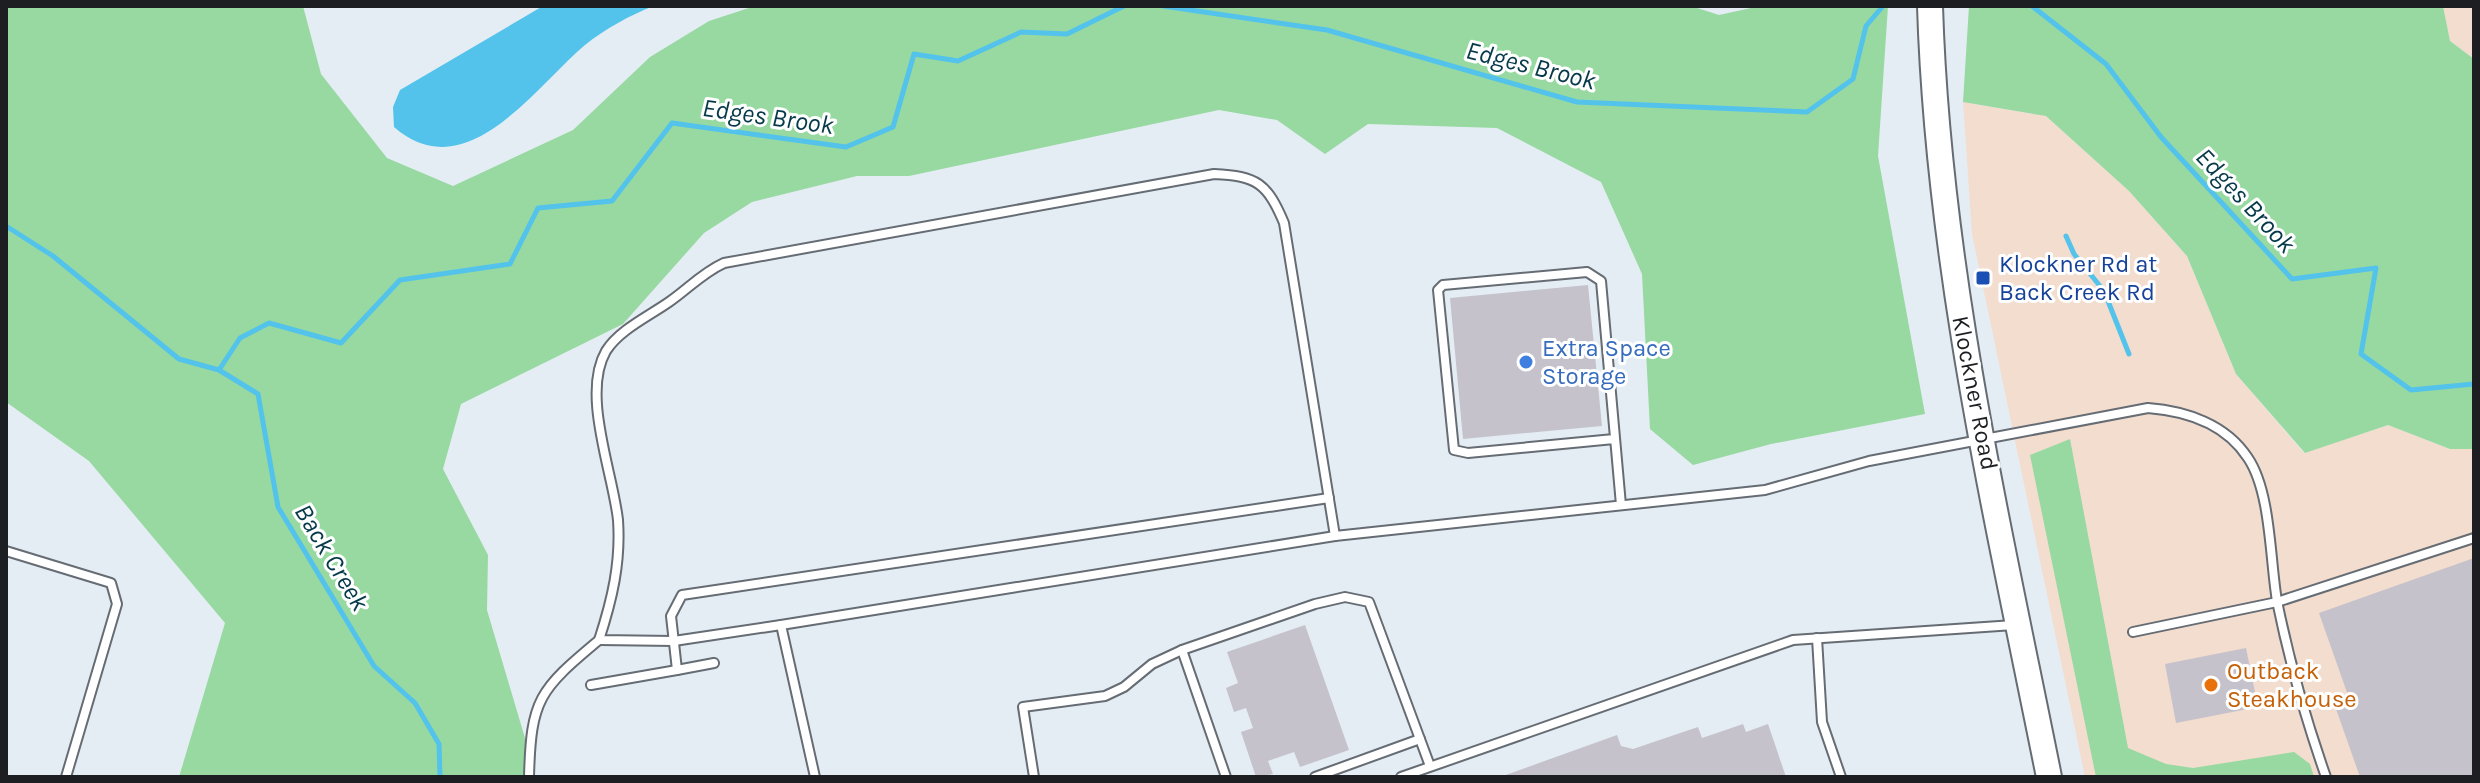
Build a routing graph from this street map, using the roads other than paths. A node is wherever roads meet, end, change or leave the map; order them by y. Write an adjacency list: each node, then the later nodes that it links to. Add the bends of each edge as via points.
1 (1930, 6): 3 (main road, Klockner Road, via 1945,211)
2 (1614, 439): 2 (lane, via 1603,287 1596,275 1443,285 1438,290 1454,450); 5 (lane)
3 (1983, 440): 5 (lane, via 1869,461 1765,490); 9 (lane, via 2148,408 2200,419 2228,436 2249,459 2260,488); 11 (main road, Klockner Road)
4 (1329, 498): 6 (lane); 14 (lane, via 1284,223 1263,186 1246,176 1214,174 724,263 618,338 599,368 596,391 618,520 618,573); 15 (lane, via 693,591 675,604)
5 (1621, 505): 6 (lane)
6 (1335, 536): 10 (lane)
7 (2474, 538): 9 (lane)
8 (6, 551): 22 (lane, via 111,583 117,604)
9 (2277, 602): 12 (lane); 31 (lane)
10 (781, 625): 15 (lane); 24 (lane)
11 (2019, 625): 13 (lane); 30 (main road, Klockner Road)
12 (2133, 632)
13 (1817, 638): 21 (lane, via 1765,647); 29 (lane, via 1822,722)
14 (599, 640): 15 (lane); 23 (lane, via 548,685 537,704 530,726)
15 (674, 641): 18 (lane)
16 (1182, 650): 20 (lane, via 1315,604 1345,597 1369,602); 25 (lane, via 1105,696 1023,707); 26 (lane)
17 (714, 663): 18 (lane)
18 (677, 670): 19 (lane)
19 (591, 685)
20 (1420, 739): 21 (lane); 27 (lane)
21 (1430, 766): 28 (lane)
22 (66, 777)
23 (529, 777)
24 (815, 777)
25 (1034, 777)
26 (1226, 777)
27 (1315, 777)
28 (1401, 777)
29 (1841, 777)
30 (2049, 777)
31 (2326, 777)

